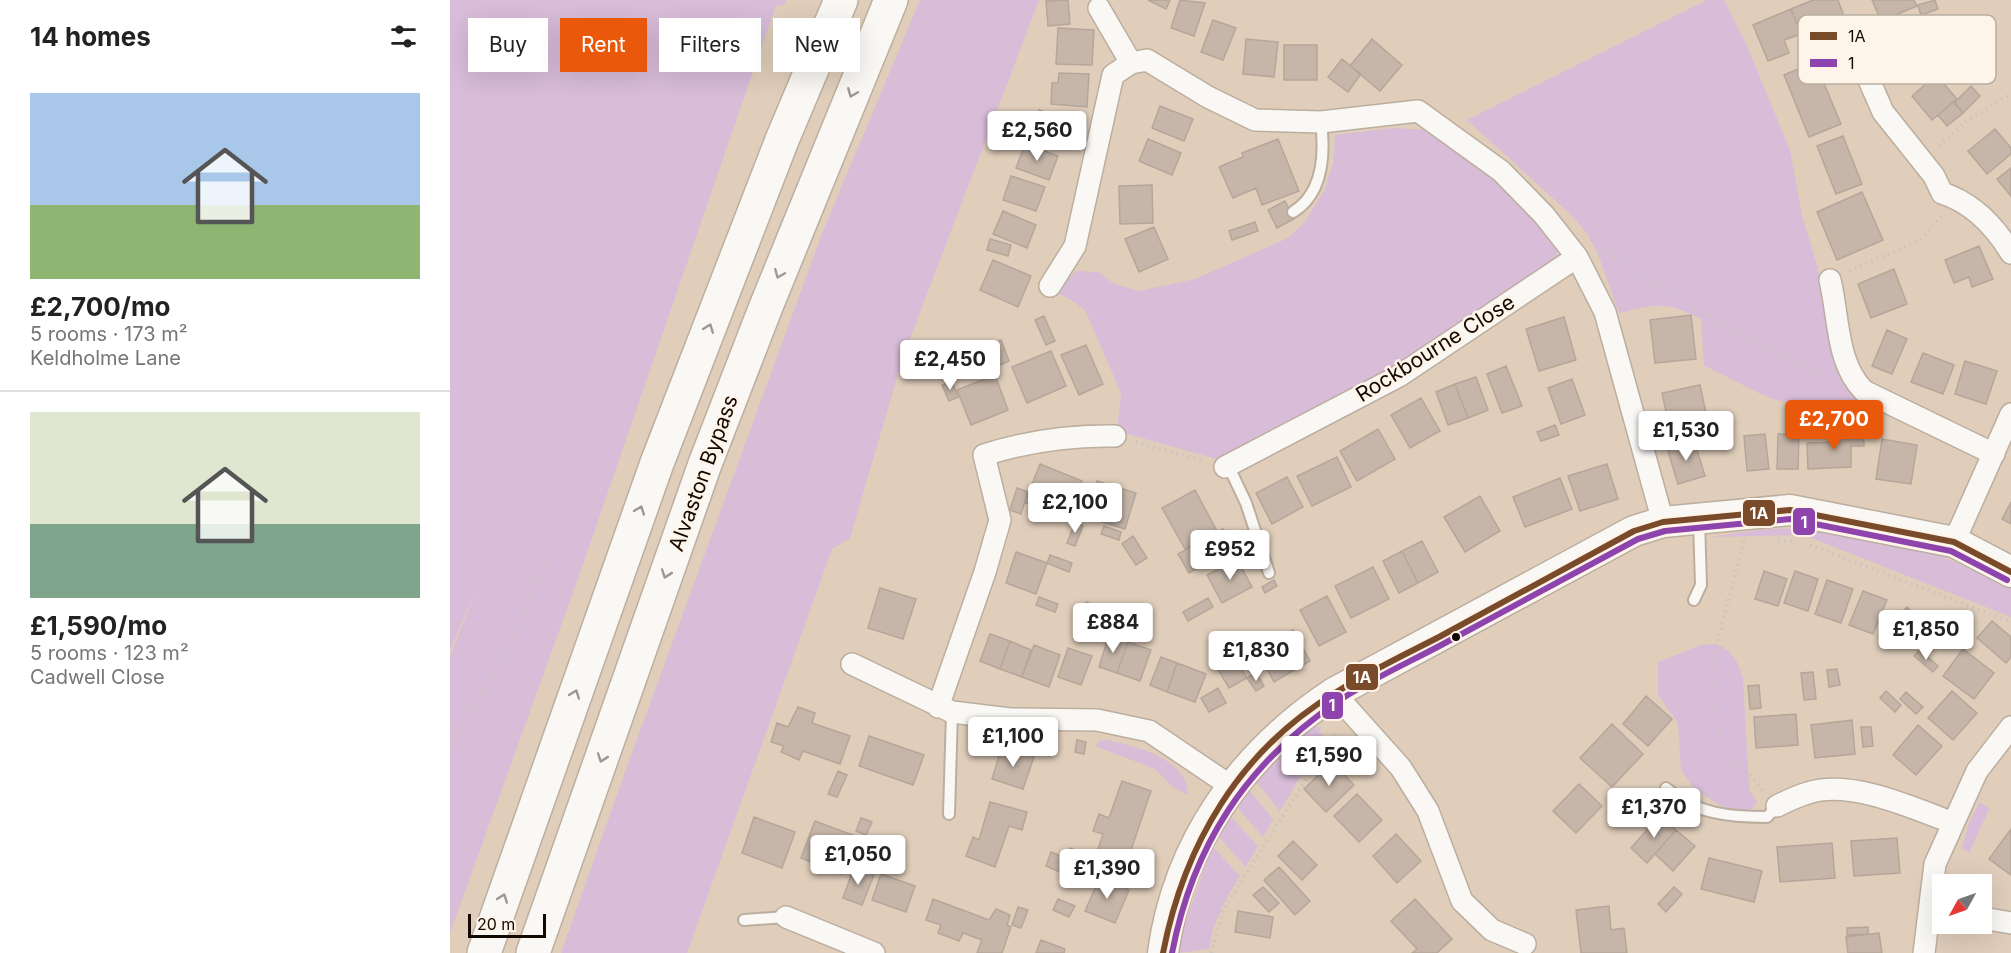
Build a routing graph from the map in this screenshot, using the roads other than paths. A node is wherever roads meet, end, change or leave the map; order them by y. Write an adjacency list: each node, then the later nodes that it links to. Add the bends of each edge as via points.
1 (841, 0): 39 (highway, one-way to 1, via 657,463)
2 (891, 0): 40 (highway, Alvaston Bypass, one-way to 40, via 705,464)
3 (1099, 8): 4 (street)
4 (1131, 63): 6 (street, via 1147,60 1255,120); 11 (street, via 1113,75 1075,246)
5 (1871, 84): 9 (street, via 1883,112 1934,176 1942,193 1961,199 1997,230)
6 (1321, 122): 7 (lane, via 1321,169 1315,188 1303,206); 8 (street, via 1418,111 1502,171)
7 (1293, 212)
8 (1575, 253): 15 (street, Rockbourne Close, via 1399,376); 16 (street, via 1605,312)
9 (2011, 253)
10 (1830, 280): 14 (street, via 1844,361 1854,381 1864,391)
11 (1050, 286)
12 (2011, 414): 14 (street)
13 (1115, 436): 24 (street, via 1048,439 984,455 1000,520)
14 (1994, 454): 18 (street)
15 (1227, 466): 20 (lane, via 1246,503)
16 (1663, 522): 17 (street); 23 (street, via 1635,531)
17 (1699, 531): 18 (street, via 1750,532 1790,510); 21 (lane, via 1701,585)
18 (1954, 542): 19 (street)
19 (2011, 572)
20 (1269, 573)
21 (1694, 600)
22 (852, 664): 24 (street)
23 (1342, 702): 26 (street, via 1305,712 1263,747); 38 (street, via 1401,768 1428,811 1462,901 1492,930)
24 (945, 710): 26 (street, via 1010,719 1097,720 1149,731); 29 (lane)
25 (2011, 727): 30 (street, via 1977,771)
26 (1232, 787): 42 (street, via 1204,828 1192,854 1167,922)
27 (1666, 788): 28 (lane, via 1678,798 1720,815 1767,817)
28 (1777, 806): 30 (street, via 1809,792 1840,790 1888,798)
29 (949, 814)
30 (1953, 823): 31 (street, via 1935,864)
31 (1935, 874)
32 (786, 917): 33 (lane); 37 (street)
33 (744, 920)
34 (1992, 920): 35 (street)
35 (2011, 923)
36 (1932, 924): 43 (street)
37 (850, 948): 41 (street)
38 (1526, 948)
39 (484, 953)
40 (533, 953)
41 (874, 953)
42 (1163, 953)
43 (1924, 953)

